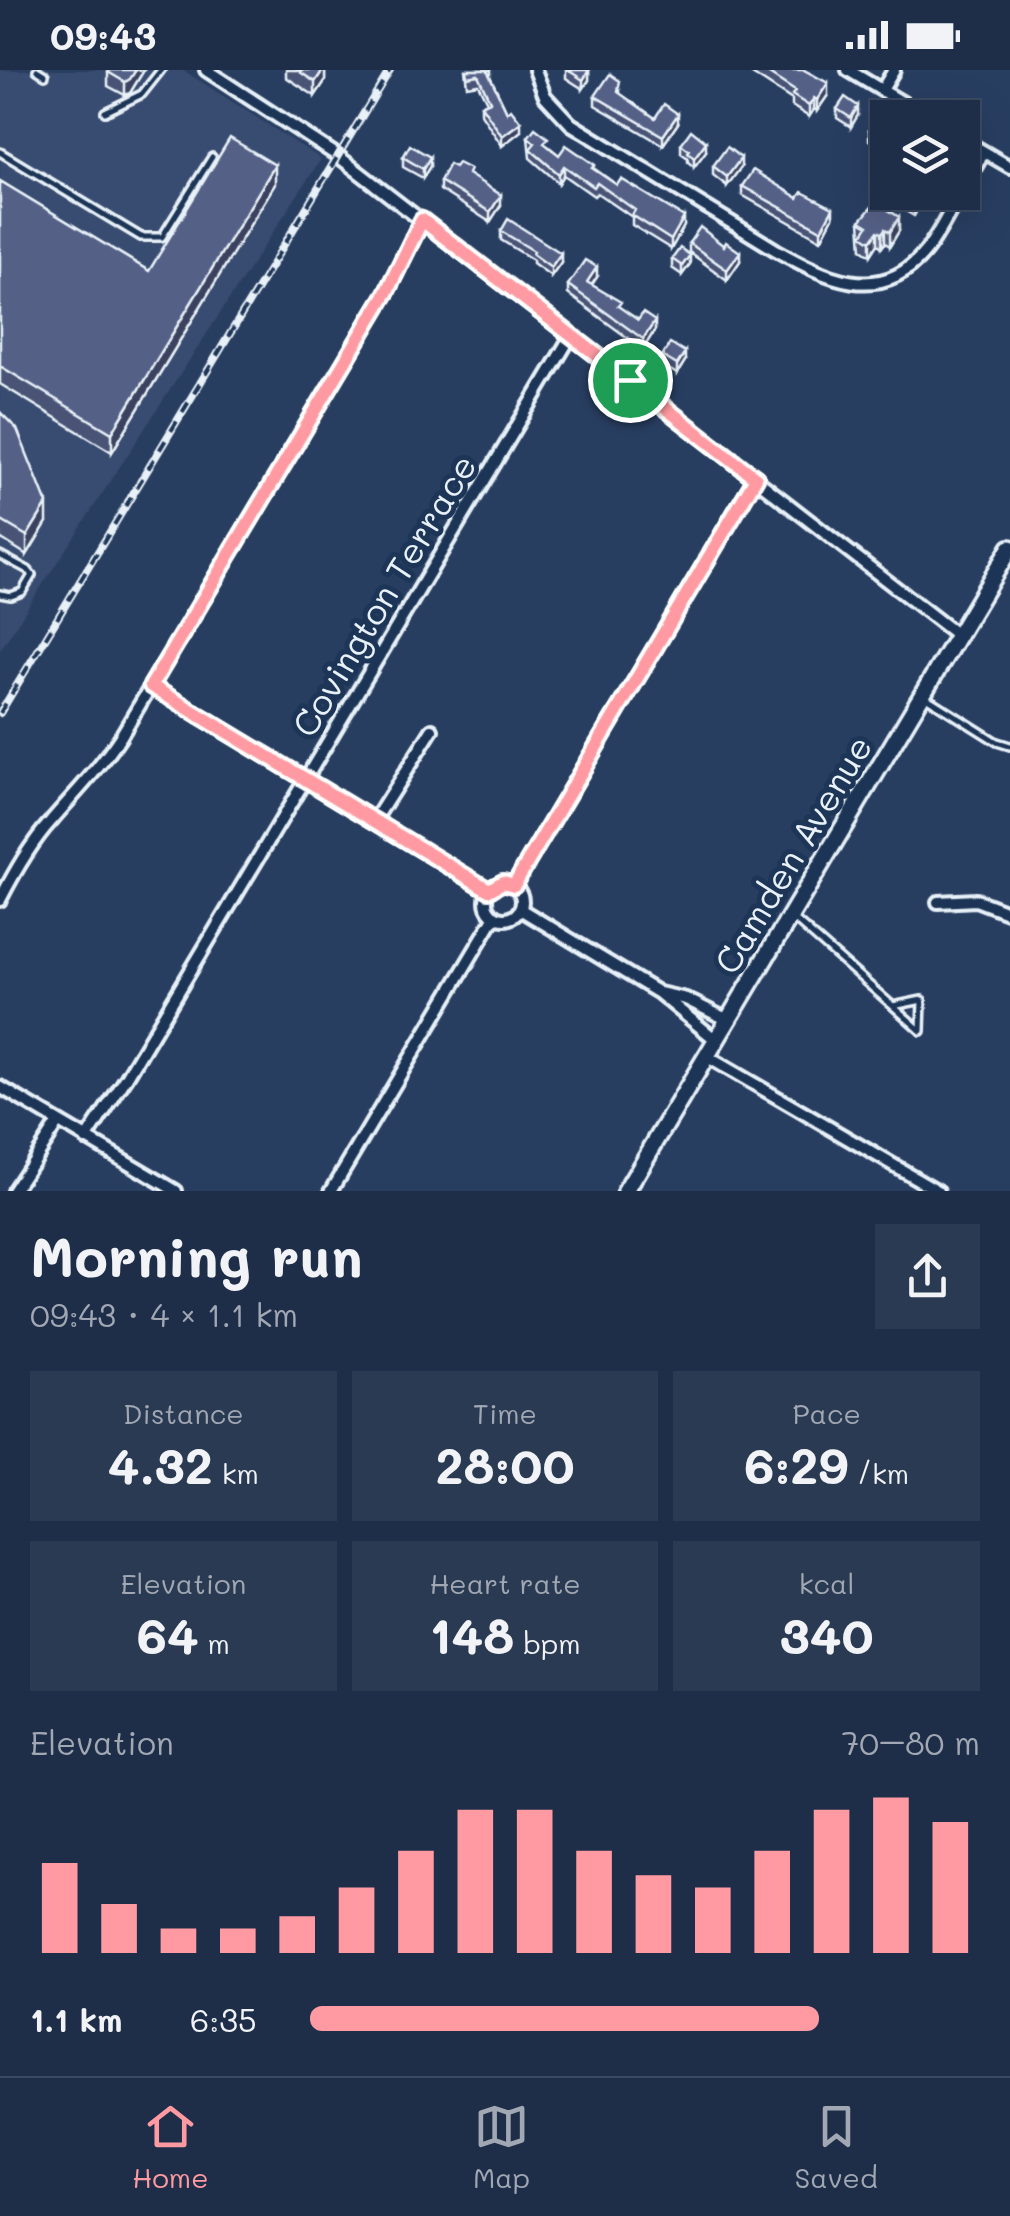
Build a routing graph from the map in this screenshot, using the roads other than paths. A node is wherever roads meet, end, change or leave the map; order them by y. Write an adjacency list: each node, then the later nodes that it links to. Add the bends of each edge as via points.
1 (37, 70): 7 (lane)
2 (161, 70): 10 (lane, via 142,94)
3 (206, 70): 18 (street, via 303,131)
4 (535, 70): 17 (street, via 545,96 571,124 828,278 863,283 905,270 923,255)
5 (848, 70): 8 (street)
6 (894, 70): 8 (street)
7 (45, 74)
8 (882, 90): 9 (street)
9 (898, 100)
10 (105, 112)
11 (980, 150): 13 (street)
12 (0, 152): 14 (lane, via 142,237 162,237)
13 (984, 152): 15 (street); 16 (street)
14 (212, 157)
15 (980, 159)
16 (1010, 167)
17 (950, 210)
18 (422, 220): 19 (street); 25 (street, via 386,293)
19 (571, 336): 20 (street); 29 (street, Covington Terrace)
20 (756, 478): 24 (street); 31 (street)
21 (1010, 548): 24 (main road, Camden Avenue)
22 (0, 555): 23 (lane, via 32,576 22,592)
23 (0, 594)
24 (958, 634): 26 (main road, Camden Avenue)
25 (151, 686): 29 (street); 33 (street, via 101,767 31,846)
26 (922, 694): 28 (lane); 38 (main road, Camden Avenue)
27 (432, 730): 30 (street)
28 (1010, 746)
29 (304, 779): 30 (street); 46 (street, Covington Terrace)
30 (374, 821): 32 (street)
31 (514, 885): 32 (street, via 503,882); 35 (street, via 522,896)
32 (489, 890): 37 (street, via 486,902)
33 (0, 900)
34 (938, 902): 36 (street, via 976,900)
35 (520, 910): 37 (street, via 506,919); 39 (street)
36 (1010, 913)
37 (495, 916): 49 (street)
38 (791, 916): 40 (lane); 41 (main road, Camden Avenue)
39 (659, 993): 41 (street, via 686,998); 42 (street)
40 (893, 1006): 40 (lane, via 922,1000 921,1031 907,1019)
41 (728, 1020): 42 (main road, Camden Avenue)
42 (716, 1040): 43 (main road, Camden Avenue)
43 (706, 1056): 50 (main road, Camden Avenue); 51 (street)
44 (0, 1087): 45 (street)
45 (58, 1122): 46 (street); 47 (street)
46 (86, 1138): 48 (street)
47 (13, 1191)
48 (176, 1191)
49 (331, 1191)
50 (626, 1191)
51 (938, 1191)

